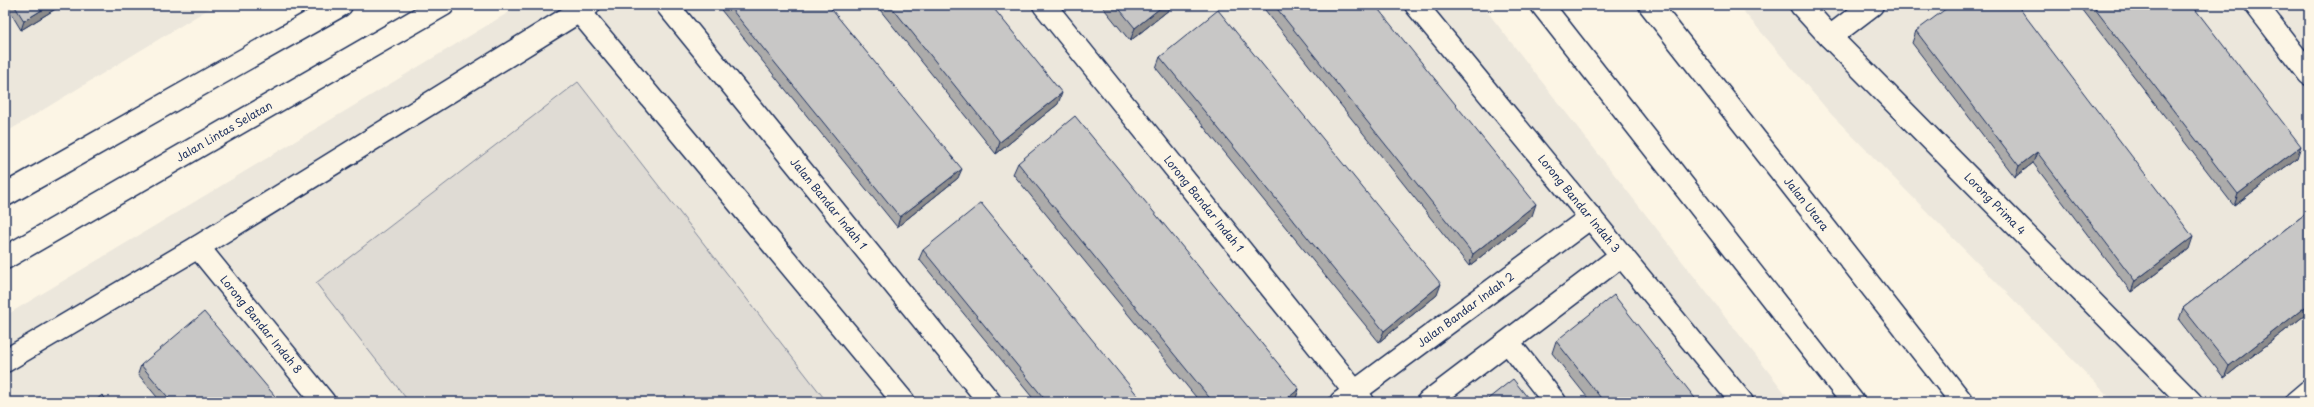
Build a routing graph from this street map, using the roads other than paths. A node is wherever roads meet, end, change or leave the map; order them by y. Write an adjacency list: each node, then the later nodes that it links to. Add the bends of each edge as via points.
1 (341, 5): 14 (main road)
2 (443, 5): 18 (main road, Jalan Lintas Selatan)
3 (667, 5): 25 (main road, Jalan Bandar Indah 1)
4 (1044, 5): 22 (main road, Lorong Bandar Indah 1)
5 (1416, 5): 15 (main road, Lorong Bandar Indah 3)
6 (1542, 5): 29 (main road)
7 (1650, 5): 30 (main road, Jalan Utara)
8 (1802, 5): 12 (main road, Lorong Prima 4)
9 (1872, 5): 12 (main road)
10 (2256, 5): 13 (main road)
11 (584, 8): 16 (main road); 24 (main road)
12 (1830, 37): 31 (main road, Lorong Prima 4)
13 (2309, 74)
14 (5, 195)
15 (1591, 217): 17 (main road, Lorong Bandar Indah 3); 22 (main road, Jalan Bandar Indah 2)
16 (198, 247): 20 (main road); 23 (main road, Lorong Bandar Indah 8)
17 (1622, 255): 19 (main road); 28 (main road, Lorong Bandar Indah 3)
18 (5, 258)
19 (1508, 342): 26 (main road); 27 (main road)
20 (5, 361)
21 (2309, 392): 32 (main road)
22 (1353, 398)
23 (324, 402)
24 (904, 402)
25 (990, 402)
26 (1428, 402)
27 (1555, 402)
28 (1742, 402)
29 (1853, 402)
30 (1962, 402)
31 (2191, 402)
32 (2296, 402)

